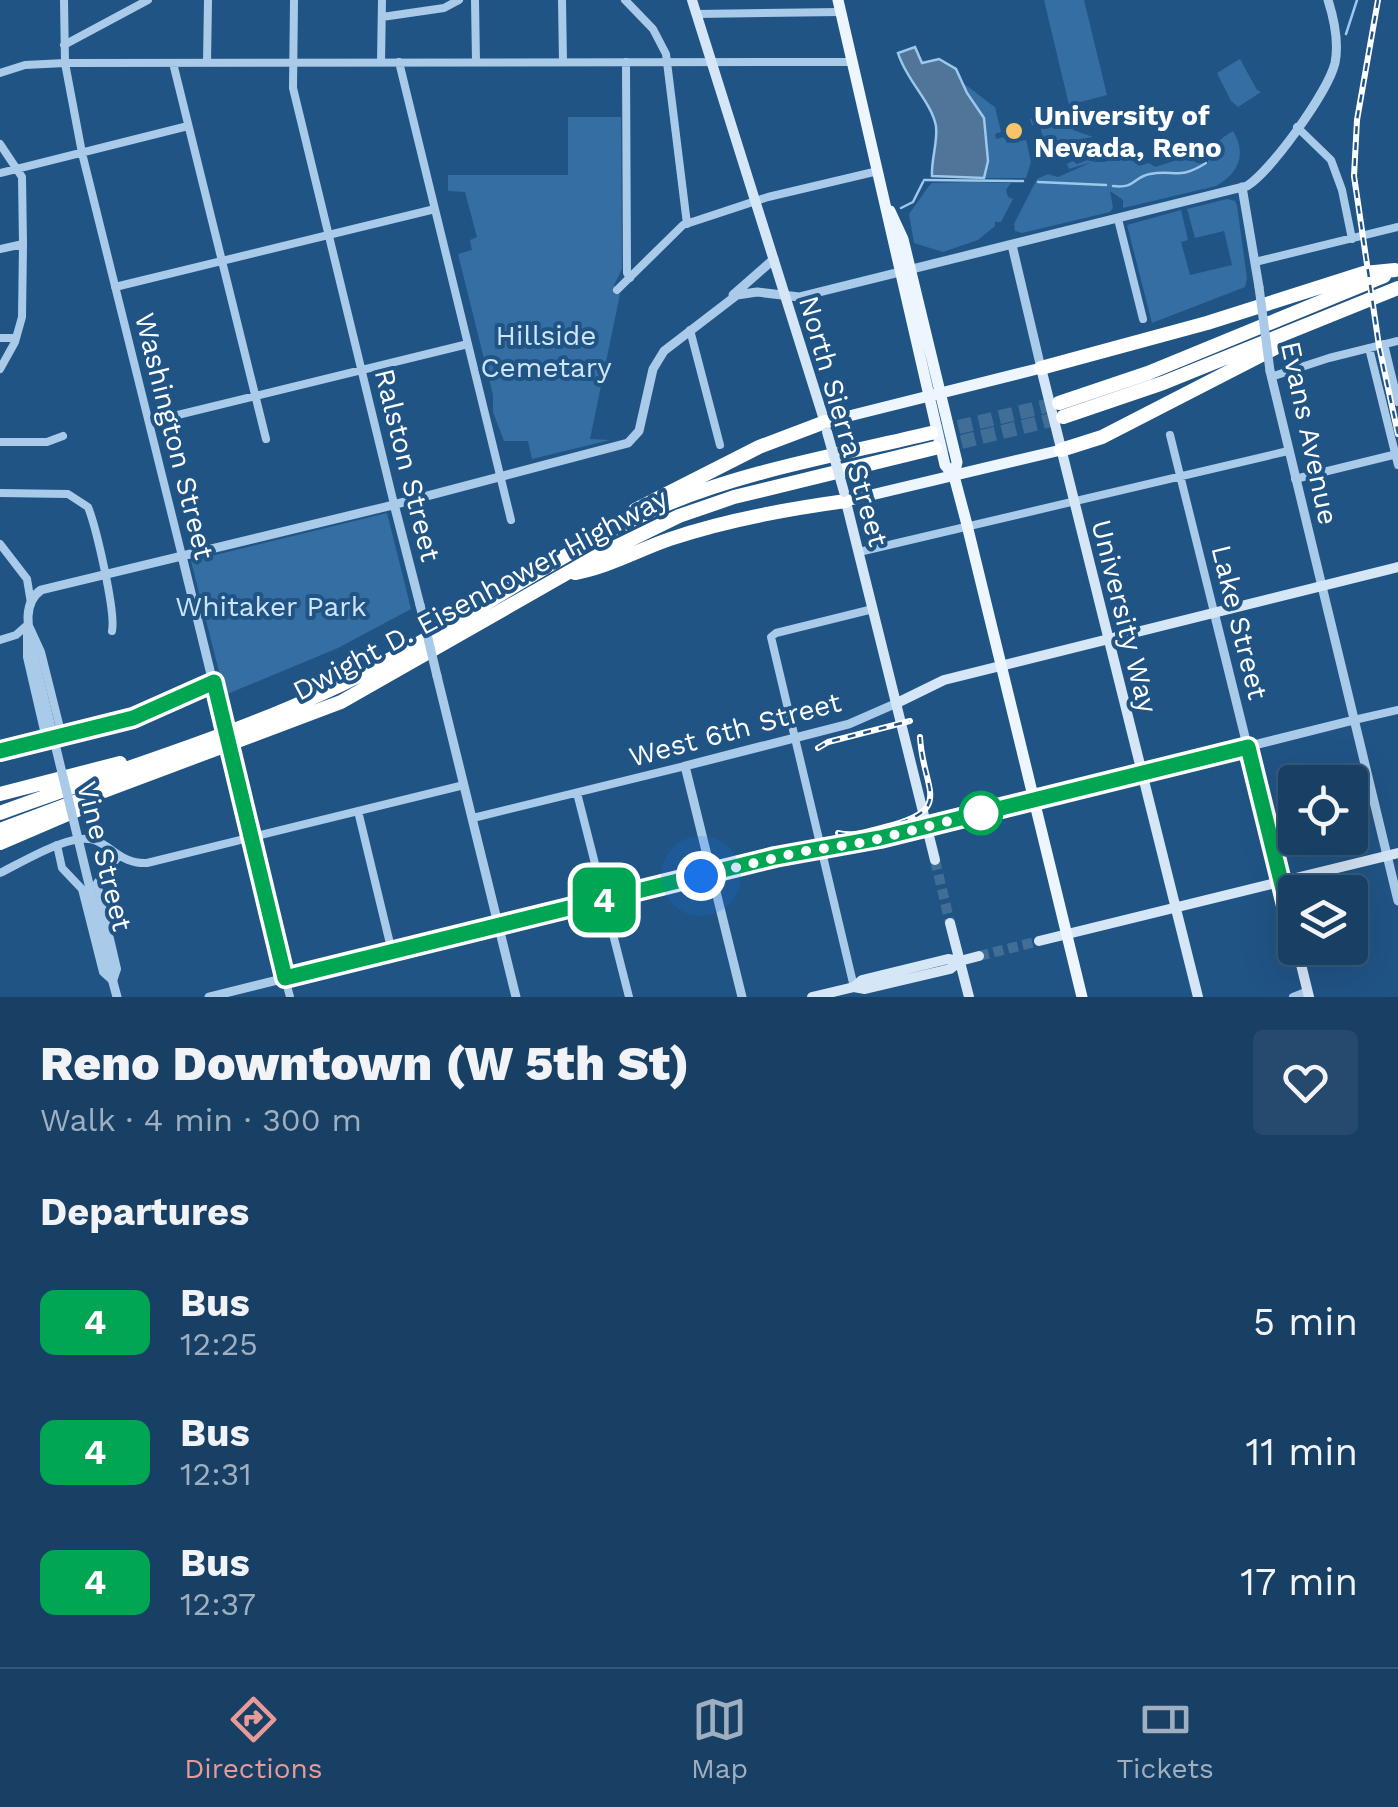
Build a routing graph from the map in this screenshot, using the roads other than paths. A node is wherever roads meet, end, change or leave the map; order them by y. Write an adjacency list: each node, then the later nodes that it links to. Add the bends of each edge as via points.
1 (64, 0): 17 (street, Washington Street)
2 (121, 0): 14 (street)
3 (148, 0): 14 (street)
4 (208, 0): 28 (street)
5 (294, 0): 18 (street, Ralston Street)
6 (382, 0): 16 (street)
7 (459, 0): 16 (street)
8 (475, 0): 21 (street)
9 (562, 0): 22 (street)
10 (625, 0): 24 (street, via 653,29)
11 (692, 0): 15 (main road, North Sierra Street)
12 (1328, 0): 32 (street, via 1335,63)
13 (839, 6): 15 (street); 26 (main road)
14 (121, 14): 17 (street)
15 (696, 14): 25 (main road, North Sierra Street)
16 (382, 17): 19 (street)
17 (64, 45): 29 (street, Washington Street)
18 (293, 62): 19 (street); 28 (street); 44 (street, Ralston Street, via 293,88)
19 (381, 62): 20 (street)
20 (399, 62): 21 (street); 40 (street)
21 (476, 62): 22 (street)
22 (563, 62): 23 (street)
23 (626, 62): 24 (street); 54 (street)
24 (666, 62): 25 (street); 42 (street)
25 (712, 62): 26 (street); 39 (main road, North Sierra Street)
26 (852, 62): 36 (main road)
27 (174, 63): 28 (street); 29 (street); 31 (street)
28 (207, 63)
29 (65, 64): 30 (street); 34 (street, Washington Street)
30 (0, 73)
31 (188, 126): 34 (street); 50 (street)
32 (1297, 127): 38 (street, via 1265,172); 45 (street, via 1339,177)
33 (0, 144): 35 (street)
34 (82, 152): 35 (street); 55 (street, Washington Street)
35 (18, 169): 37 (street); 46 (street)
36 (879, 171): 39 (street); 53 (main road)
37 (0, 173)
38 (1242, 187): 41 (street); 51 (street, Evans Avenue)
39 (757, 203): 42 (street); 49 (main road, North Sierra Street)
40 (435, 209): 44 (street); 66 (street)
41 (1118, 218): 47 (street); 61 (street)
42 (687, 224): 54 (street)
43 (1398, 228): 45 (street)
44 (329, 235): 50 (street); 71 (street, Ralston Street)
45 (1352, 238): 51 (street)
46 (23, 244): 48 (street); 64 (street)
47 (1012, 245): 53 (street); 69 (street, University Way)
48 (0, 249)
49 (774, 258): 58 (street); 59 (main road, North Sierra Street)
50 (222, 261): 55 (street); 73 (street)
51 (1256, 262): 72 (street, Evans Avenue, bridge)
52 (1397, 270): 60 (highway, via 1061,410 1163,383); 69 (highway, via 1364,272)
53 (905, 271): 59 (street); 74 (main road)
54 (630, 278): 57 (street)
55 (115, 287): 76 (street, Washington Street)
56 (1398, 288): 60 (highway)
57 (617, 290)
58 (732, 298): 59 (street, via 752,292); 62 (street)
59 (786, 298): 77 (main road, North Sierra Street)
60 (1344, 311): 83 (highway, via 1102,437)
61 (1142, 319)
62 (690, 330): 82 (street); 87 (street, via 656,362 639,431 628,443)
63 (0, 338): 64 (street)
64 (16, 338): 70 (street)
65 (1398, 341): 67 (street)
66 (468, 344): 71 (street); 87 (street)
67 (1384, 344): 68 (street); 75 (street)
68 (1370, 348): 72 (street); 85 (street)
69 (1041, 368): 74 (main road); 83 (main road, University Way)
70 (0, 370)
71 (362, 370): 73 (street); 94 (street, Ralston Street)
72 (1270, 374): 84 (street, Evans Avenue)
73 (255, 396): 76 (street); 80 (street)
74 (935, 396): 77 (main road); 88 (main road, via 957,462)
75 (1398, 402)
76 (149, 422): 99 (street, Washington Street)
77 (826, 427): 92 (main road, North Sierra Street, bridge); 107 (highway, via 792,432 674,488 530,570)
78 (1170, 434): 89 (street, Lake Street)
79 (63, 436): 81 (street)
80 (266, 438)
81 (0, 442)
82 (720, 445)
83 (1062, 450): 88 (main road); 93 (main road, University Way)
84 (1288, 452): 89 (street); 90 (street, Evans Avenue)
85 (1397, 454): 86 (street); 90 (street)
86 (1398, 465)
87 (500, 476): 94 (street); 95 (street)
88 (954, 476): 92 (main road); 96 (main road)
89 (1181, 478): 93 (street); 106 (street, Lake Street)
90 (1295, 479): 103 (street, Evans Avenue)
91 (0, 493): 102 (street, via 68,494 83,501)
92 (845, 496): 98 (main road, North Sierra Street); 101 (highway, via 690,533 593,570)
93 (1074, 503): 96 (street); 110 (main road, University Way)
94 (394, 504): 99 (street); 126 (street, Ralston Street, bridge)
95 (510, 520)
96 (968, 527): 98 (street); 112 (main road)
97 (0, 544): 104 (street, Vine Street, via 27,579)
98 (859, 552): 105 (main road, North Sierra Street)
99 (182, 556): 102 (street); 113 (street, Washington Street)
100 (1398, 567): 103 (main road, West 6th Street)
101 (564, 574): 107 (highway, Dwight D. Eisenhower Highway, via 706,506 933,441 695,493 621,526); 125 (highway, Dwight D. Eisenhower Highway, via 340,702)
102 (104, 575): 104 (street, via 41,590); 109 (street)
103 (1322, 586): 106 (main road, West 6th Street); 116 (street, Evans Avenue)
104 (30, 602): 108 (street, Vine Street)
105 (873, 609): 114 (main road, North Sierra Street); 119 (street, via 772,635)
106 (1214, 612): 110 (main road, West 6th Street); 120 (street, Lake Street)
107 (462, 618): 122 (highway, Dwight D. Eisenhower Highway, via 320,695)
108 (28, 624): 111 (street); 117 (street, Vine Street); 118 (street, Vine Street, via 26,649); 160 (street, Vine Street, bridge)
109 (112, 632)
110 (1108, 638): 112 (main road, West 6th Street); 124 (main road, University Way)
111 (0, 640)
112 (1001, 666): 114 (main road, West 6th Street, via 934,683); 129 (main road)
113 (214, 682): 117 (street, via 142,715); 137 (street, Washington Street, bridge)
114 (897, 703): 119 (street, West 6th Street); 135 (main road, North Sierra Street)
115 (1398, 710): 116 (street)
116 (1354, 720): 120 (street); 141 (street, Evans Avenue)
117 (62, 736): 118 (street)
118 (46, 739): 121 (street)
119 (794, 739): 123 (street, West 6th Street); 140 (street)
120 (1248, 747): 124 (street); 146 (street, Lake Street)
121 (0, 751)
122 (149, 760): 128 (highway); 132 (highway, Dwight D. Eisenhower Highway)
123 (686, 766): 127 (street, West 6th Street); 145 (street)
124 (1141, 773): 129 (street); 151 (main road, University Way)
125 (136, 778): 136 (highway, Dwight D. Eisenhower Highway); 138 (highway)
126 (464, 785): 131 (street); 133 (street, Ralston Street)
127 (577, 793): 133 (street, West 6th Street); 149 (street)
128 (0, 794)
129 (1034, 800): 130 (street); 154 (main road)
130 (1006, 807)
131 (358, 812): 137 (street); 156 (street)
132 (0, 813)
133 (473, 818): 153 (street, Ralston Street)
134 (963, 818): 135 (street)
135 (928, 827): 140 (street); 143 (main road, North Sierra Street)
136 (0, 830)
137 (251, 838): 142 (street, via 147,863); 161 (street, Washington Street)
138 (0, 843)
139 (57, 846): 142 (street, via 88,838); 144 (street); 160 (street, Vine Street, via 62,868 82,889 103,972)
140 (820, 849): 145 (street); 162 (street)
141 (1392, 855): 147 (main road); 150 (street, Evans Avenue)
142 (118, 857): 160 (street, Vine Street, via 97,883 118,973)
143 (936, 860)
144 (0, 872)
145 (712, 873): 149 (street); 169 (street)
146 (1280, 875)
147 (1311, 875)
148 (1278, 883): 151 (main road)
149 (605, 899): 153 (street); 168 (street)
150 (1398, 901)
151 (1175, 908): 154 (main road); 173 (main road, University Way)
152 (950, 922): 158 (main road)
153 (498, 926): 156 (street); 167 (street, Ralston Street)
154 (1066, 934): 155 (main road); 172 (main road)
155 (1039, 941)
156 (392, 952): 161 (street)
157 (980, 956): 158 (main road)
158 (960, 961): 162 (main road, via 862,980); 171 (main road)
159 (1301, 965): 163 (main road)
160 (112, 976): 164 (street, Vine Street)
161 (285, 978): 165 (street); 166 (street, Washington Street)
162 (855, 992): 170 (main road)
163 (1309, 994): 174 (street)
164 (116, 997)
165 (209, 997)
166 (290, 997)
167 (516, 997)
168 (630, 997)
169 (742, 997)
170 (812, 997)
171 (969, 997)
172 (1082, 997)
173 (1198, 997)
174 (1293, 997)

